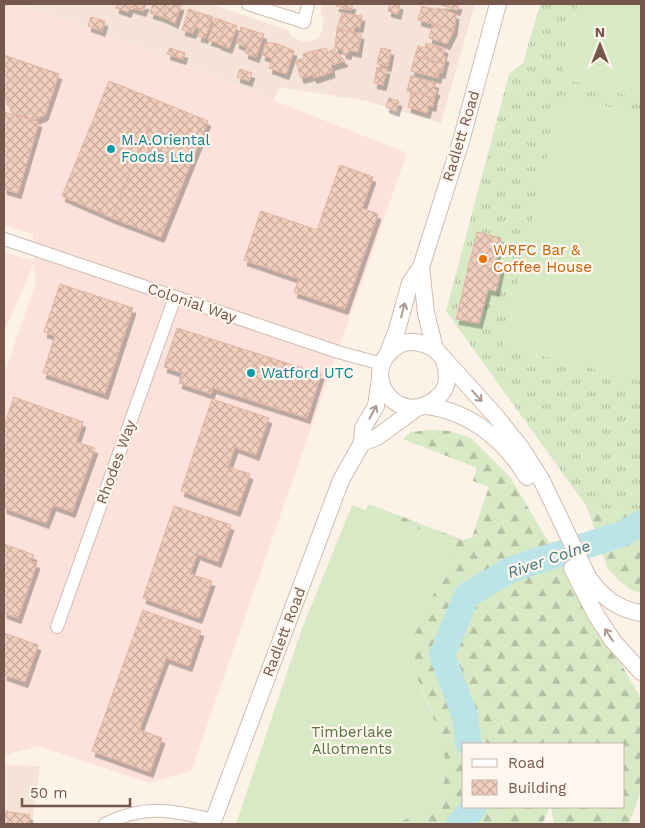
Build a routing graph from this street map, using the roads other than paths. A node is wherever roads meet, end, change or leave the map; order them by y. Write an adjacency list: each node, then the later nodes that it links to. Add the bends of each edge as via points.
1 (248, 4): 2 (street, via 304,22)
2 (308, 4)
3 (498, 4): 5 (street, Radlett Road, via 461,141)
4 (4, 239): 6 (street, Colonial Way)
5 (421, 267): 7 (street, Radlett Road, via 426,313); 8 (street, Radlett Road, one-way to 5, via 410,283)
6 (175, 297): 8 (street, Colonial Way); 14 (street, Rhodes Way)
7 (440, 355): 8 (street, via 424,342 410,341 398,345); 9 (street, via 447,370 447,382 442,393); 11 (street, one-way to 11, via 522,449 542,481)
8 (383, 366): 9 (street, via 383,388 393,401 407,408); 10 (street, Radlett Road, one-way to 8, via 363,428 376,406)
9 (422, 407): 10 (street, via 377,437); 11 (street, via 440,408 469,419 503,445)
10 (362, 443): 16 (street, Radlett Road, via 341,480)
11 (550, 510): 12 (street)
12 (583, 580): 13 (street, via 616,606); 15 (street, one-way to 12, via 613,641 596,615)
13 (641, 613)
14 (56, 627)
15 (641, 672)
16 (213, 822): 17 (street, via 169,810 154,810 128,814)
17 (105, 824)

